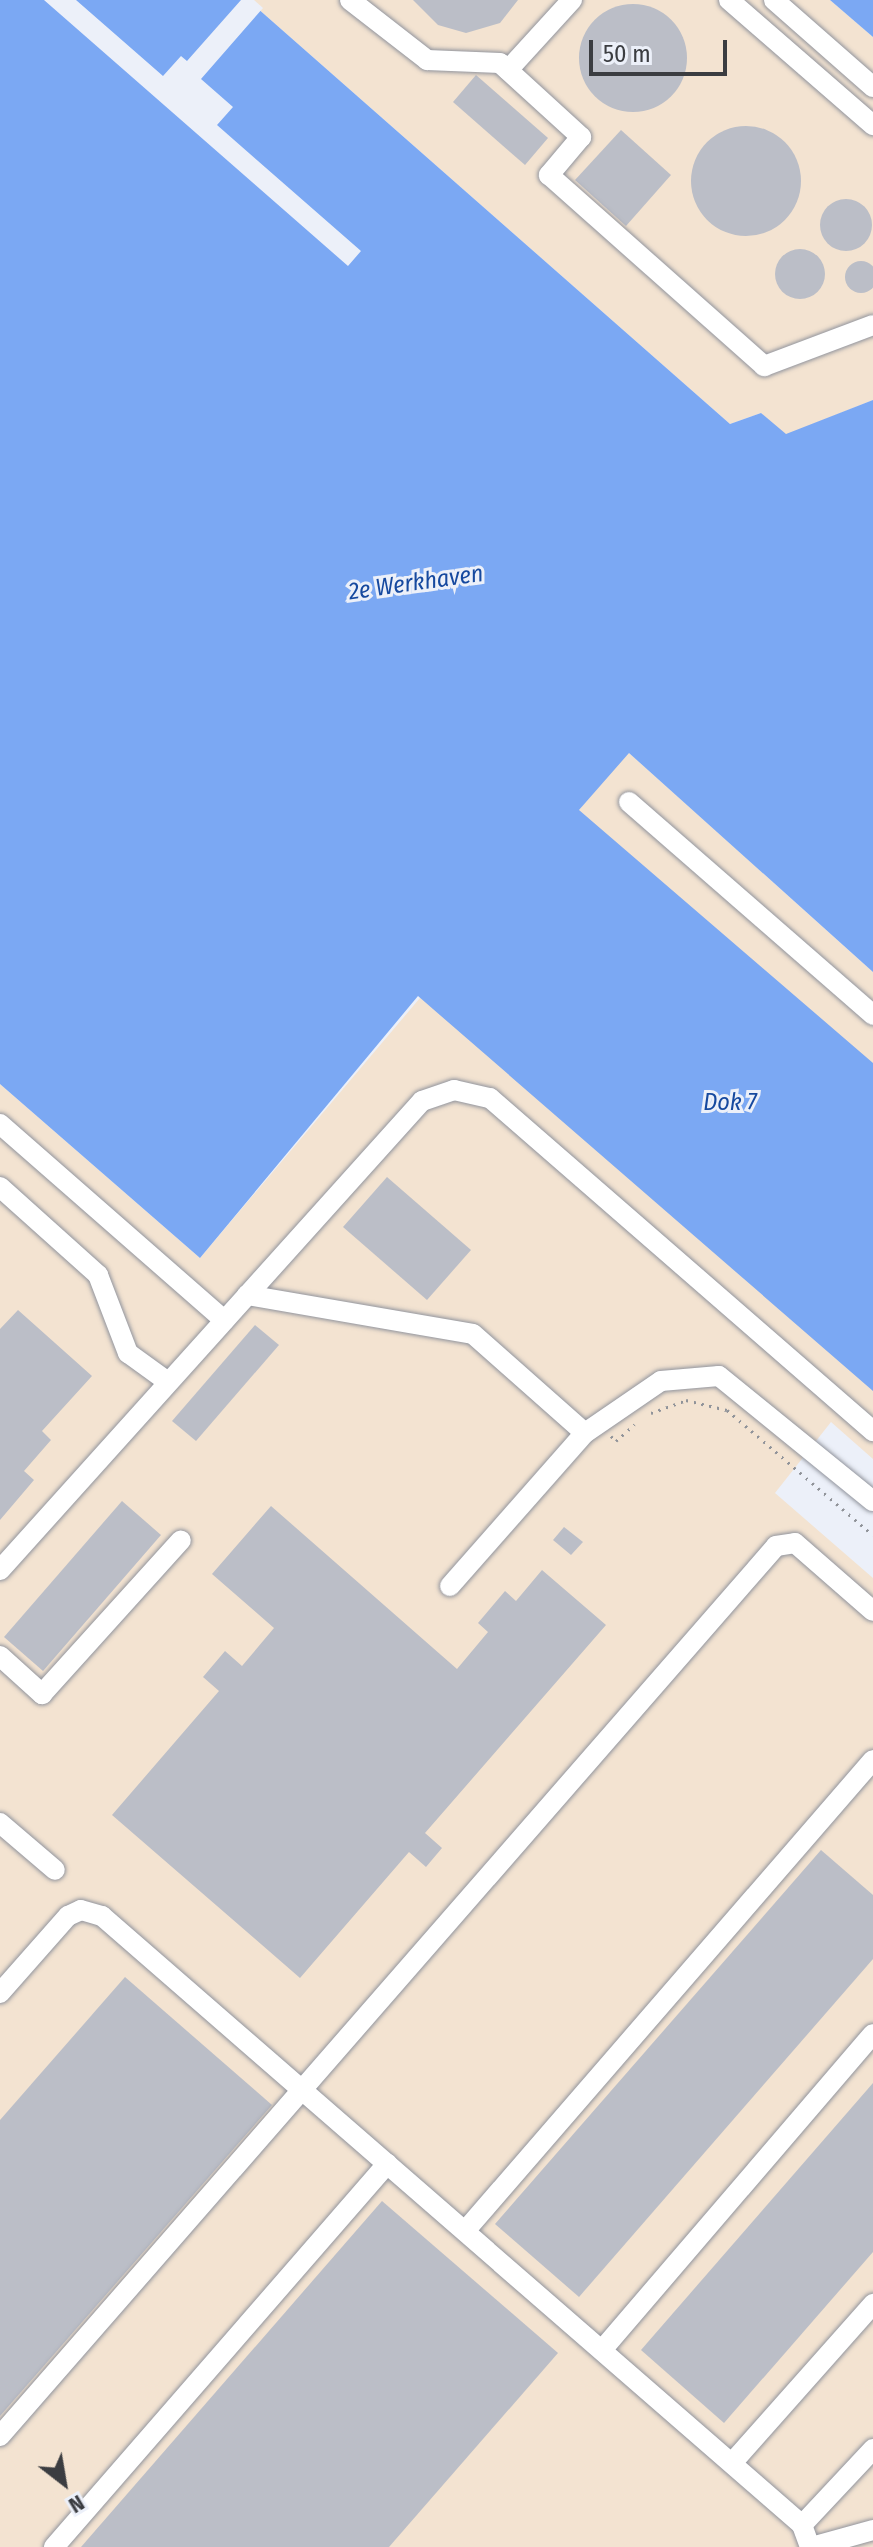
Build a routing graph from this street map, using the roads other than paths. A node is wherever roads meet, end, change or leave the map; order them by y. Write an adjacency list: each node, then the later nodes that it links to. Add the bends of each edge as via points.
1 (350, 0): 5 (lane, via 427,60 500,63)
2 (572, 0): 5 (lane)
3 (729, 0): 7 (lane)
4 (774, 0): 6 (lane)
5 (508, 70): 8 (lane, via 581,137 549,175 764,366)
6 (873, 87)
7 (873, 125)
8 (873, 325)
9 (629, 802): 10 (lane)
10 (873, 1015)
11 (0, 1124): 14 (lane)
12 (0, 1187): 15 (lane, via 98,1275 128,1353)
13 (247, 1295): 14 (lane); 16 (lane, via 473,1334); 17 (lane, via 422,1101 454,1090 490,1098)
14 (224, 1320): 15 (lane)
15 (168, 1382): 20 (lane)
16 (591, 1427): 18 (lane, via 661,1381 719,1376); 21 (lane)
17 (873, 1431)
18 (873, 1501)
19 (181, 1540): 23 (lane, via 42,1694)
20 (0, 1570)
21 (450, 1586)
22 (873, 1611): 29 (lane, via 784,1539)
23 (0, 1656)
24 (873, 1760): 31 (lane)
25 (0, 1823): 26 (lane)
26 (55, 1870)
27 (0, 1993): 29 (lane, via 68,1916 92,1911)
28 (873, 2034): 33 (lane)
29 (301, 2089): 30 (lane); 34 (lane)
30 (387, 2164): 31 (lane); 39 (lane)
31 (465, 2231): 33 (lane)
32 (873, 2304): 36 (lane)
33 (602, 2350): 36 (lane)
34 (0, 2436)
35 (873, 2449): 37 (lane)
36 (732, 2463): 37 (lane)
37 (802, 2525): 40 (lane)
38 (873, 2530): 40 (lane)
39 (54, 2547)
40 (811, 2547)

